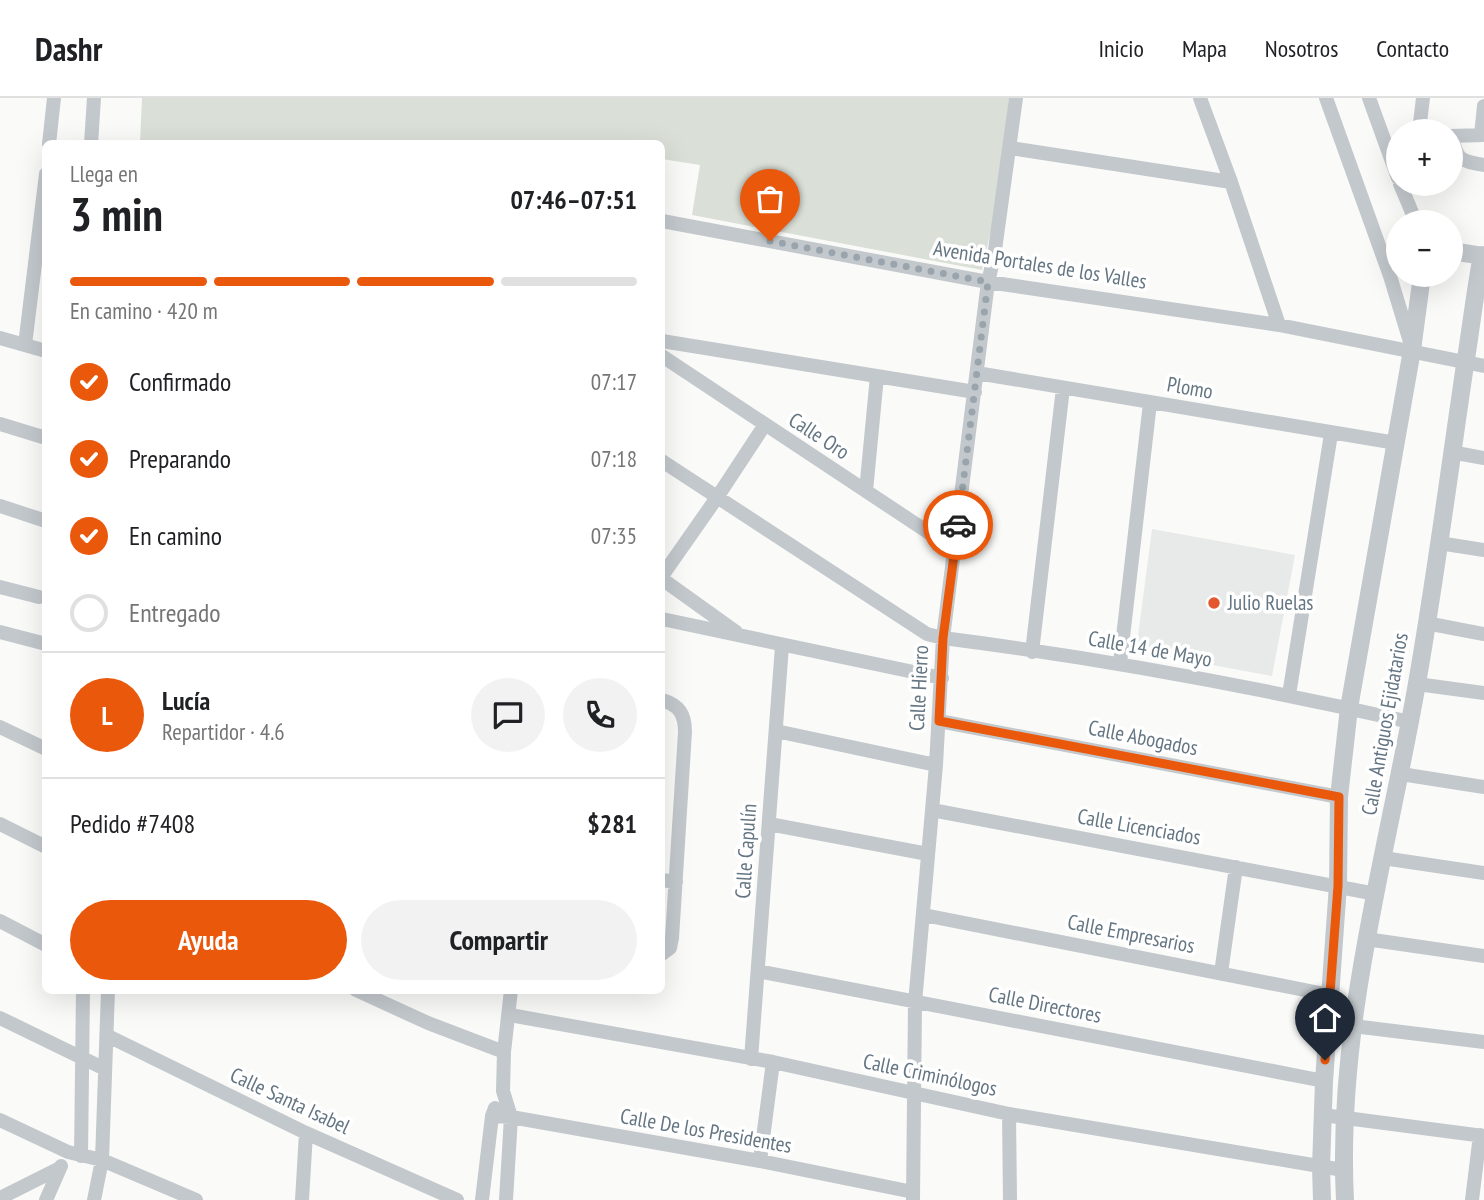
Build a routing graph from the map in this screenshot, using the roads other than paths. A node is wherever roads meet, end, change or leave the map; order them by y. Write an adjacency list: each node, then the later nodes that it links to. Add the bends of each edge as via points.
1 (54, 98): 14 (street)
2 (94, 98): 15 (street)
3 (1016, 98): 16 (street, Calle Hierro)
4 (1200, 98): 20 (street)
5 (1326, 98): 33 (street, Calle Antiguos Ejidatarios)
6 (1369, 98): 12 (street)
7 (1423, 98): 9 (street)
8 (1484, 106): 10 (street)
9 (1420, 119)
10 (1483, 135): 11 (street)
11 (1463, 136)
12 (1382, 139): 13 (street); 17 (street)
13 (1386, 139)
14 (49, 140)
15 (91, 140)
16 (1010, 148): 20 (street); 26 (street, Calle Hierro)
17 (1386, 149)
18 (1463, 161): 19 (street)
19 (1484, 165)
20 (1231, 182): 28 (street)
21 (42, 207): 31 (street)
22 (665, 222): 26 (street, Avenida Portales de los Valles)
23 (1463, 253): 24 (street)
24 (1483, 256): 25 (street, Calle Antiguos Ejidatarios)
25 (1480, 281): 35 (street, Calle Antiguos Ejidatarios)
26 (988, 282): 28 (street, Avenida Portales de los Valles); 37 (street, Calle Hierro)
27 (1420, 287): 33 (street, Calle Antiguos Ejidatarios)
28 (1279, 325): 33 (street, Avenida Portales de los Valles)
29 (0, 338): 31 (street)
30 (665, 341): 38 (street)
31 (25, 345): 32 (street)
32 (42, 350)
33 (1412, 350): 35 (street, Avenida Portales de los Valles); 46 (street, Calle Antiguos Ejidatarios)
34 (665, 358): 43 (street, Calle Oro)
35 (1465, 363): 36 (street, Avenida Portales de los Valles); 47 (street, Calle Antiguos Ejidatarios)
36 (1484, 366)
37 (977, 373): 39 (street, Plomo); 40 (street, Calle Hierro)
38 (877, 376): 40 (street); 50 (street)
39 (1063, 388): 41 (street, Plomo); 69 (street)
40 (975, 392): 55 (street, Calle Hierro)
41 (1150, 403): 44 (street, Plomo); 70 (street)
42 (0, 424): 45 (street)
43 (764, 426): 50 (street, Calle Oro); 51 (street)
44 (1331, 434): 46 (street, Plomo); 74 (street)
45 (42, 437)
46 (1396, 443): 76 (street, Calle Antiguos Ejidatarios)
47 (1451, 452): 48 (street); 54 (street, Calle Antiguos Ejidatarios)
48 (1484, 458)
49 (665, 463): 51 (street, Calle 14 de Mayo)
50 (866, 491): 55 (street, Calle Oro)
51 (718, 496): 57 (street); 66 (street, Calle 14 de Mayo, via 910,624)
52 (0, 506): 53 (street)
53 (42, 520)
54 (1439, 543): 56 (street); 62 (street, Calle Antiguos Ejidatarios)
55 (955, 550): 66 (street, Calle Hierro)
56 (1484, 550)
57 (665, 573)
58 (665, 579): 65 (street)
59 (0, 587): 60 (street)
60 (39, 597)
61 (665, 620): 65 (street)
62 (1426, 622): 64 (street); 72 (street, Calle Antiguos Ejidatarios)
63 (0, 632): 67 (street)
64 (1484, 634)
65 (743, 636): 68 (street)
66 (943, 638): 69 (street, Calle 14 de Mayo); 71 (street, Calle Hierro)
67 (42, 643)
68 (782, 646): 71 (street); 80 (street, Calle Capulín)
69 (1032, 652): 70 (street, Calle 14 de Mayo)
70 (1120, 663): 74 (street, Calle 14 de Mayo)
71 (942, 678): 77 (street, Calle Hierro)
72 (1417, 684): 73 (street); 78 (street, Calle Antiguos Ejidatarios)
73 (1484, 693)
74 (1289, 695): 76 (street, Calle 14 de Mayo)
75 (665, 701): 94 (street, via 681,711 685,720)
76 (1349, 708): 78 (street, Calle 14 de Mayo); 85 (street, Calle Antiguos Ejidatarios)
77 (939, 721): 82 (street, Calle Hierro); 85 (street, Calle Abogados)
78 (1410, 722): 83 (street, Calle Antiguos Ejidatarios)
79 (0, 727): 81 (street)
80 (776, 731): 82 (street); 88 (street, Calle Capulín)
81 (42, 747)
82 (936, 765): 86 (street, Calle Hierro)
83 (1401, 774): 84 (street); 91 (street, Calle Antiguos Ejidatarios)
84 (1484, 787)
85 (1339, 797): 95 (street, Calle Antiguos Ejidatarios)
86 (932, 810): 90 (street, Calle Hierro); 92 (street, Calle Licenciados)
87 (0, 824): 89 (street)
88 (769, 824): 90 (street); 103 (street, Calle Capulín)
89 (42, 845)
90 (928, 854): 97 (street, Calle Hierro)
91 (1383, 858): 93 (street); 96 (street, Calle Antiguos Ejidatarios)
92 (1236, 867): 95 (street, Calle Licenciados); 104 (street)
93 (1484, 873)
94 (669, 881): 101 (street, via 672,938)
95 (1338, 886): 96 (street, Calle Licenciados); 109 (street, Calle Antiguos Ejidatarios)
96 (1376, 894): 99 (street, Calle Antiguos Ejidatarios)
97 (924, 915): 104 (street, Calle Empresarios); 110 (street, Calle Hierro)
98 (0, 921): 100 (street)
99 (1366, 939): 102 (street); 113 (street, Calle Antiguos Ejidatarios)
100 (42, 943)
101 (665, 952)
102 (1484, 956)
103 (758, 971): 110 (street, Calle Directores); 118 (street, Calle Capulín)
104 (1221, 973): 109 (street, Calle Empresarios)
105 (83, 994): 117 (street)
106 (108, 994): 114 (street)
107 (365, 994): 116 (street)
108 (511, 994): 111 (street)
109 (1330, 995): 121 (street, Calle Antiguos Ejidatarios)
110 (915, 1003): 121 (street, Calle Directores); 123 (street, Calle Hierro)
111 (510, 1015): 116 (street); 118 (street, Calle Criminólogos)
112 (0, 1018): 117 (street)
113 (1353, 1026): 115 (street); 128 (street, Calle Antiguos Ejidatarios)
114 (108, 1036): 120 (street); 130 (street, Calle Santa Isabel)
115 (1484, 1042)
116 (504, 1052): 122 (street)
117 (82, 1059): 120 (street); 132 (street)
118 (751, 1059): 119 (street, Calle Criminólogos)
119 (773, 1062): 123 (street, Calle Criminólogos); 134 (street)
120 (105, 1069): 133 (street)
121 (1324, 1082): 125 (street, Calle Antiguos Ejidatarios)
122 (503, 1091): 126 (street); 127 (street)
123 (914, 1093): 124 (street, Calle Criminólogos); 138 (street, Calle Hierro)
124 (1009, 1114): 135 (street, Calle Criminólogos); 147 (street)
125 (1324, 1115): 128 (street); 135 (street, Calle Antiguos Ejidatarios)
126 (492, 1116): 127 (street, Calle De los Presidentes); 145 (street)
127 (512, 1117): 134 (street, Calle De los Presidentes); 146 (street)
128 (1345, 1117): 131 (street); 137 (street, Calle Antiguos Ejidatarios)
129 (0, 1120): 132 (street)
130 (306, 1133): 143 (street); 144 (street, Calle Santa Isabel)
131 (1482, 1135): 150 (street)
132 (74, 1154): 133 (street); 136 (street)
133 (102, 1160): 141 (street); 142 (street)
134 (760, 1161): 138 (street, Calle De los Presidentes)
135 (1321, 1167): 137 (street, Calle Criminólogos); 148 (street, Calle Antiguos Ejidatarios)
136 (60, 1168): 139 (street); 140 (street)
137 (1343, 1170): 149 (street, Calle Antiguos Ejidatarios)
138 (913, 1196)
139 (0, 1198)
140 (46, 1200)
141 (94, 1200)
142 (196, 1200)
143 (302, 1200)
144 (457, 1200)
145 (482, 1200)
146 (506, 1200)
147 (1010, 1200)
148 (1322, 1200)
149 (1345, 1200)
150 (1472, 1200)

